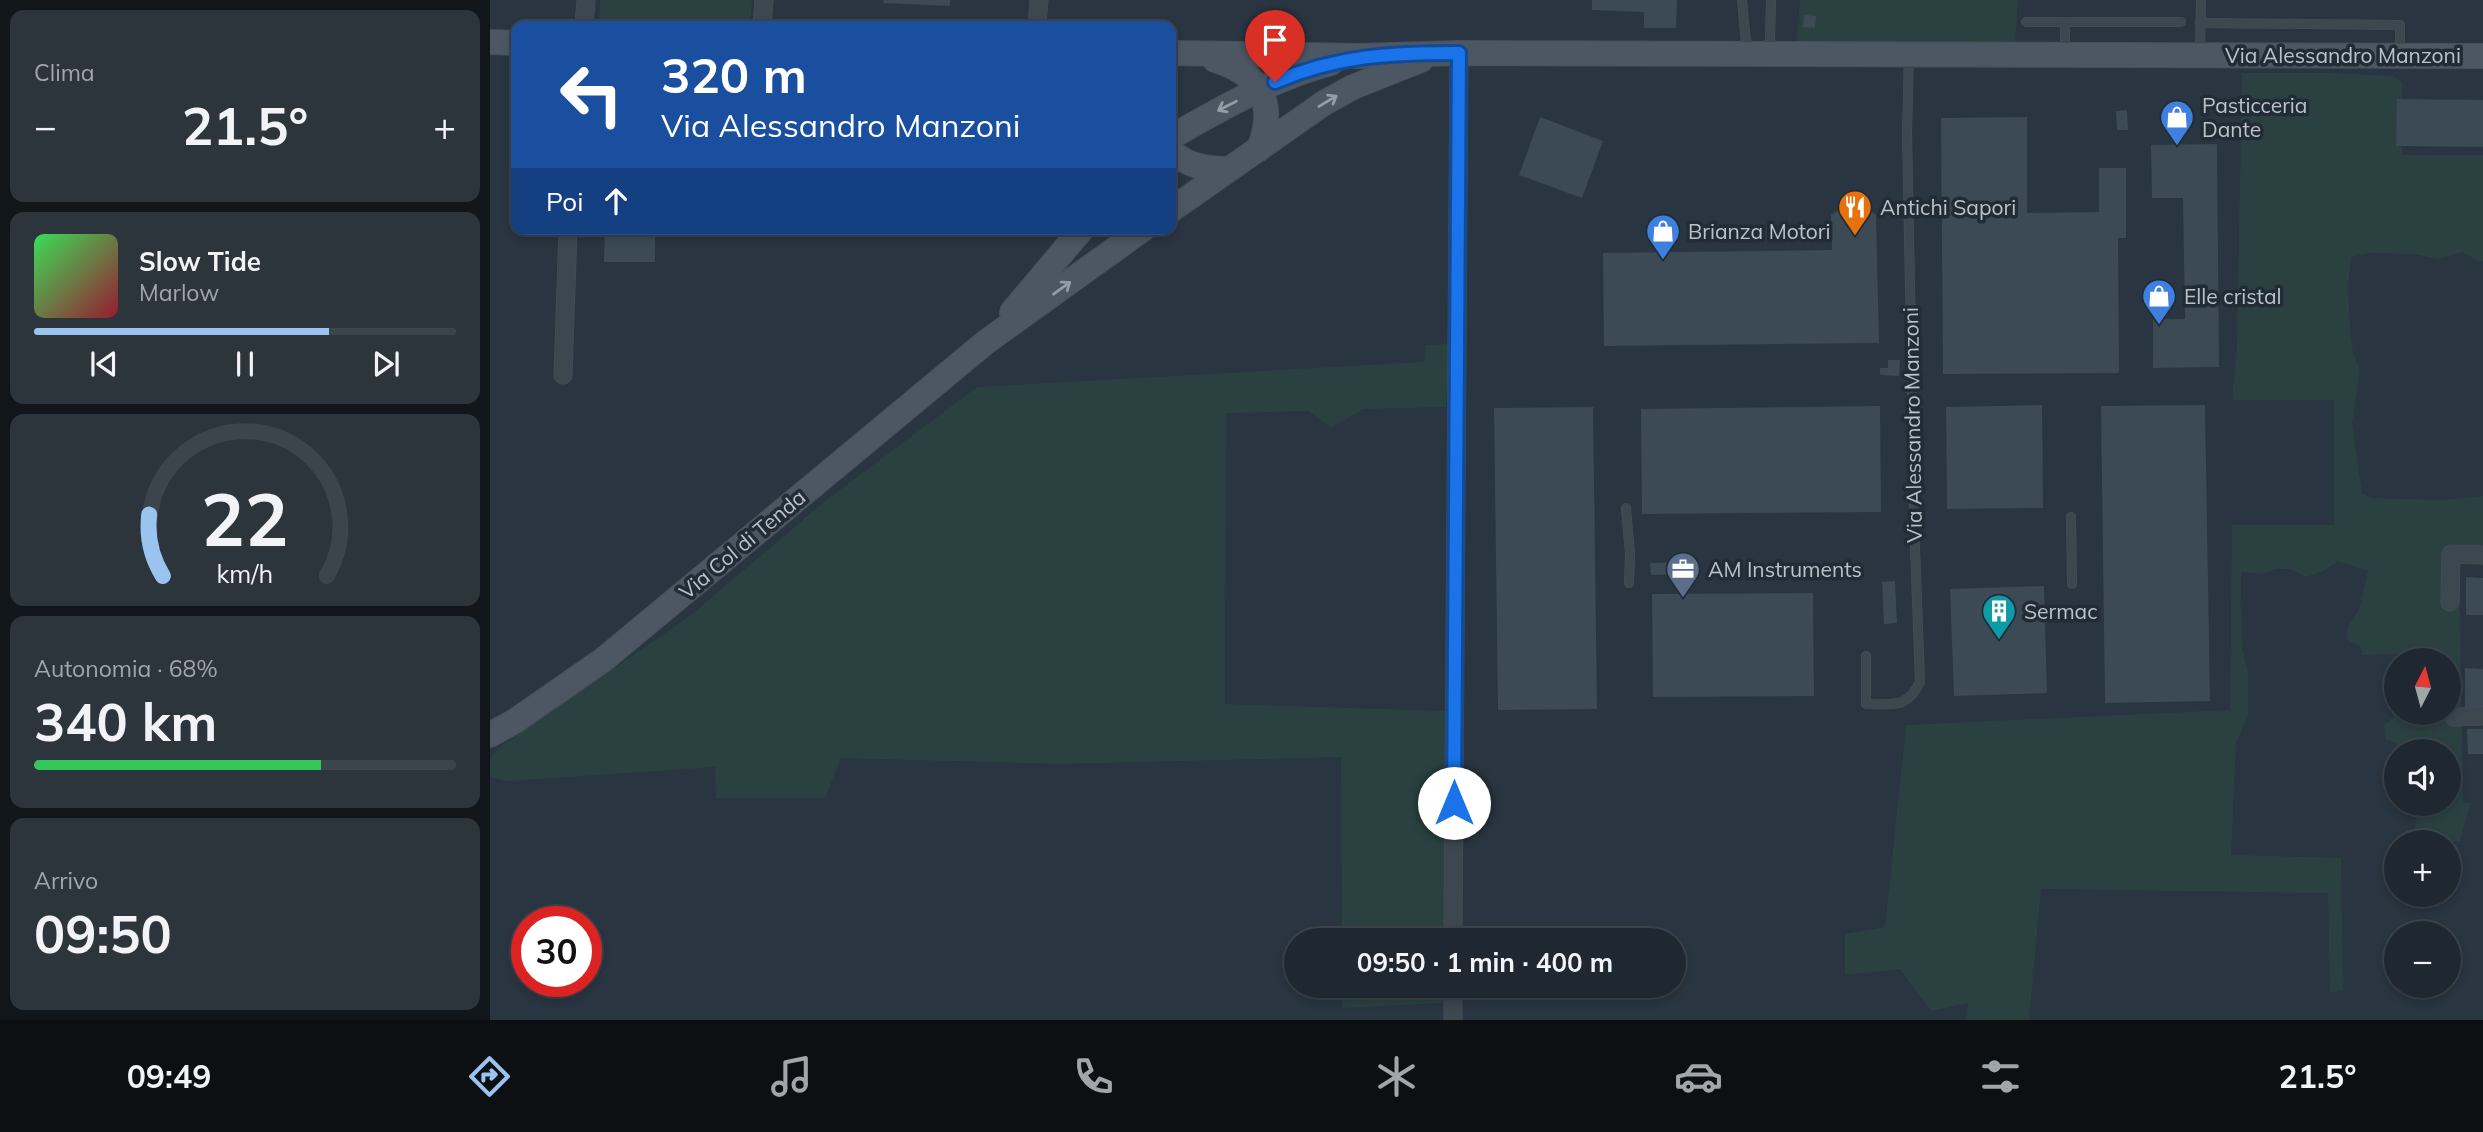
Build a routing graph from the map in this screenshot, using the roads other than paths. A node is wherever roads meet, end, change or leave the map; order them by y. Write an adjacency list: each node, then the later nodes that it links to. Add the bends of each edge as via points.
1 (586, 0): 7 (street)
2 (764, 0): 8 (street)
3 (1039, 0): 9 (street)
4 (1742, 0): 18 (lane, via 1746,42)
5 (1771, 0): 18 (lane, via 1770,42)
6 (2201, 0): 13 (lane)
7 (584, 21)
8 (762, 21)
9 (1037, 21)
10 (2026, 22): 11 (lane)
11 (2065, 22): 12 (lane); 24 (lane)
12 (2181, 22)
13 (2200, 23): 20 (lane); 21 (lane, via 2400,25)
14 (490, 42): 15 (main road)
15 (511, 43)
16 (1176, 53): 22 (main road, Via Alessandro Manzoni)
17 (1450, 53): 18 (main road, Via Alessandro Manzoni); 23 (main road, Via Alessandro Manzoni); 28 (main road, one-way to 17, via 1353,87); 47 (street)
18 (1756, 53): 19 (main road, Via Alessandro Manzoni)
19 (1909, 54): 24 (main road, Via Alessandro Manzoni); 43 (lane, Via Alessandro Manzoni, via 1913,492 1920,682 1913,696 1900,704 1866,704)
20 (2200, 54): 21 (main road, Via Alessandro Manzoni); 24 (main road, Via Alessandro Manzoni)
21 (2400, 54): 25 (main road, Via Alessandro Manzoni)
22 (1199, 55): 23 (main road, Via Alessandro Manzoni); 26 (main road, via 1233,65)
23 (1359, 56): 26 (main road)
24 (2065, 56)
25 (2483, 56)
26 (1260, 89): 27 (main road, one-way to 27); 28 (main road, via 1267,113)
27 (1176, 134)
28 (1259, 149): 30 (main road)
29 (1176, 154): 30 (main road, via 1193,165)
30 (1227, 169): 31 (main road)
31 (1176, 205)
32 (568, 235): 36 (street)
33 (1077, 235): 35 (main road, Via Col di Tenda)
34 (1135, 235): 35 (main road, Via Col di Tenda, one-way to 34)
35 (986, 342): 46 (main road, Via Col di Tenda, via 603,660)
36 (563, 375)
37 (1626, 508): 40 (lane)
38 (2071, 517): 41 (lane)
39 (2483, 555): 42 (street, via 2451,554)
40 (1629, 583)
41 (2072, 584)
42 (2450, 602)
43 (1866, 656)
44 (2483, 716): 45 (street)
45 (2461, 717)
46 (490, 735)
47 (1453, 928)
48 (1453, 998): 49 (street)
49 (1453, 1020)

